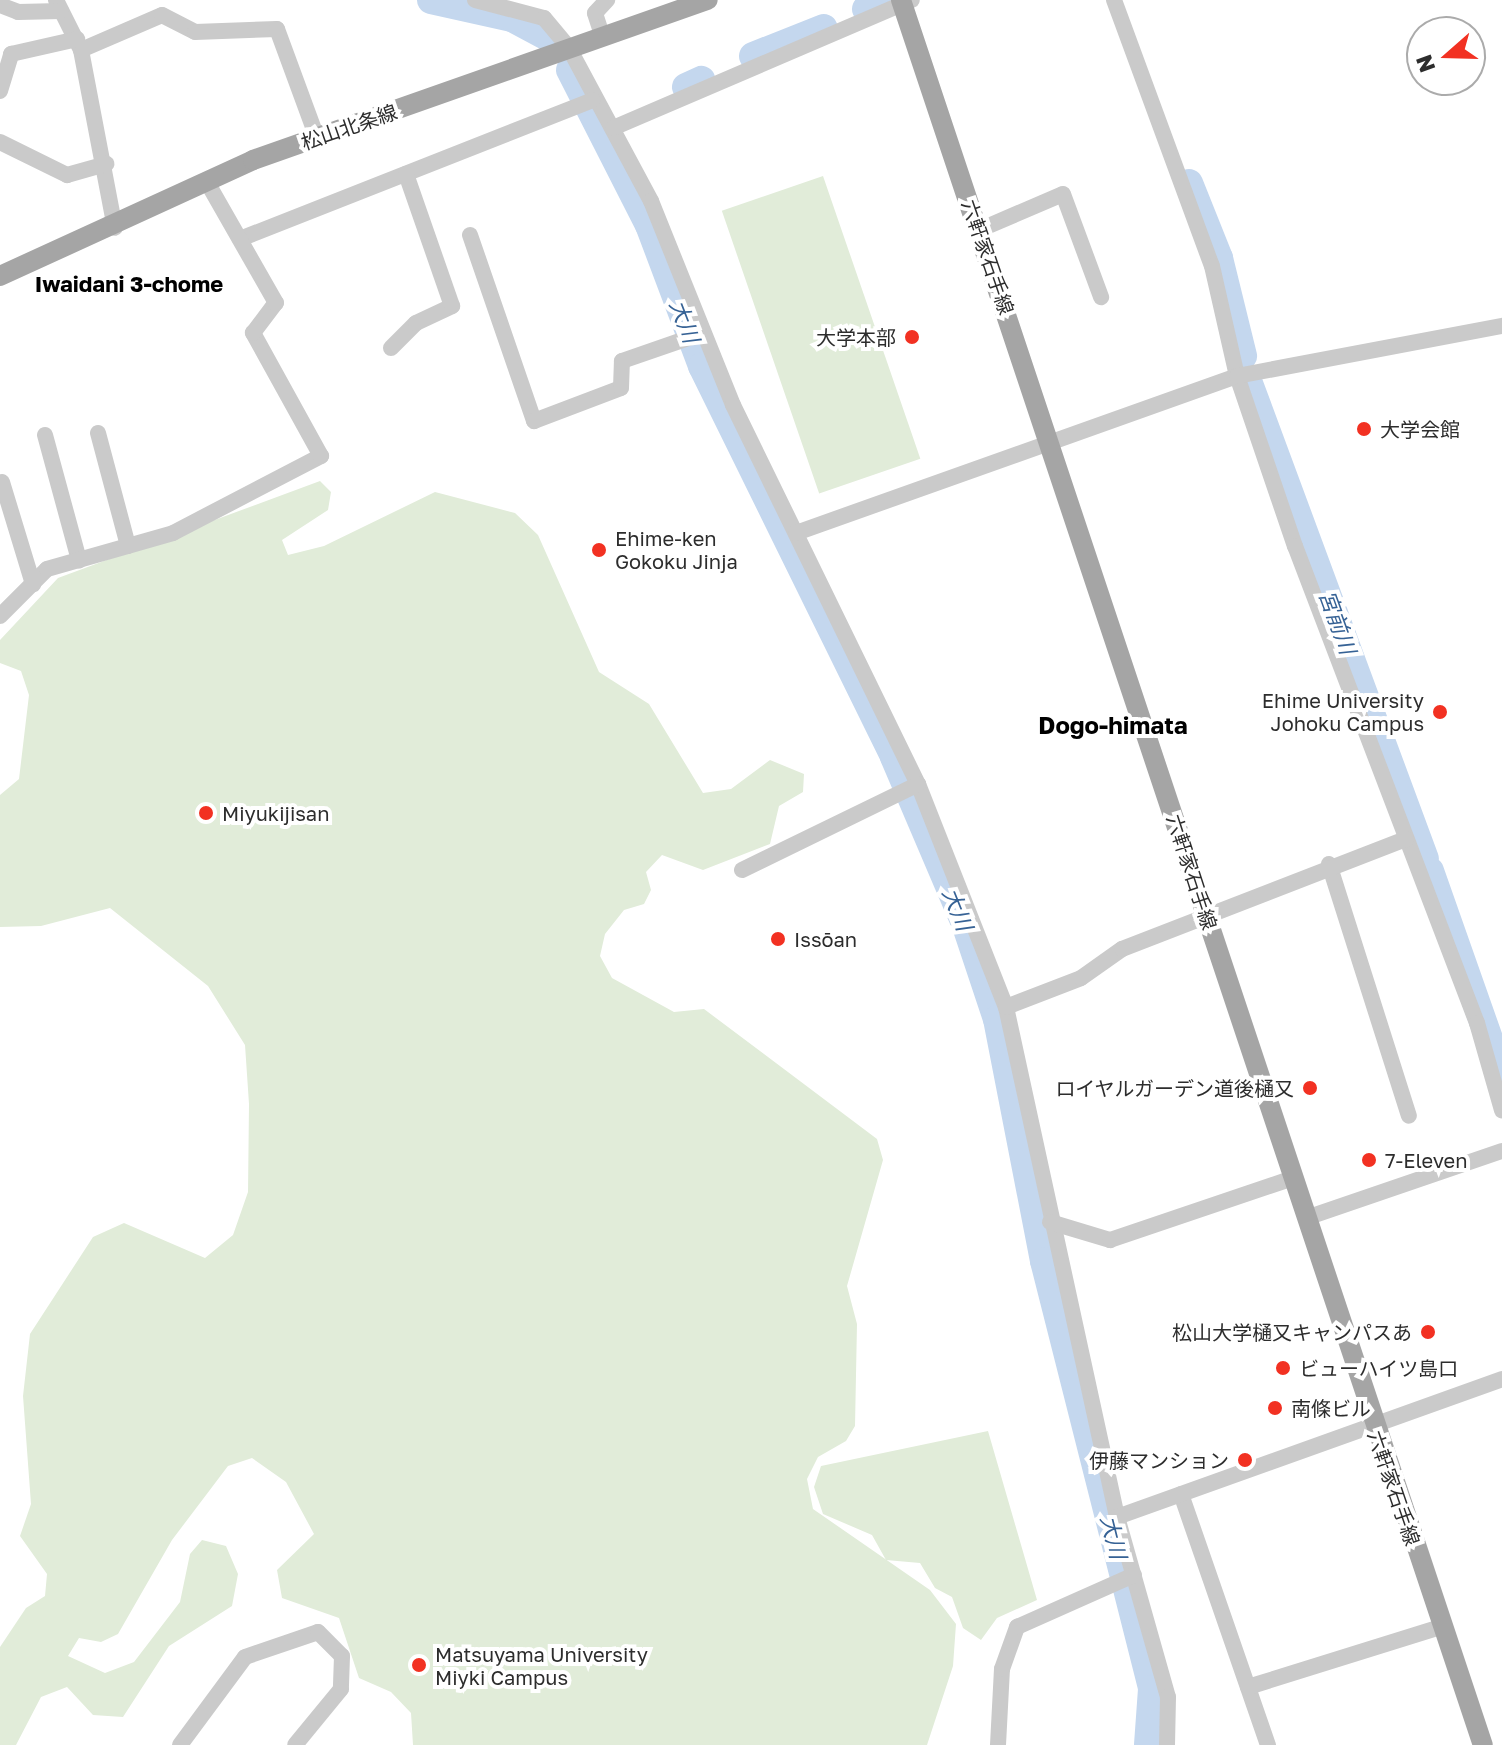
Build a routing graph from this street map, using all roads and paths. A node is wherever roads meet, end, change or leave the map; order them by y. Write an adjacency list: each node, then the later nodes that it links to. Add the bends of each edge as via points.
1 (475, 0): 9 (street)
2 (539, 0): 9 (street)
3 (607, 0): 10 (street, via 595,13)
4 (708, 0): 10 (main road, 松山北条線)
5 (1114, 0): 30 (street, via 1212,266)
6 (905, 2): 15 (street); 22 (main road, 六軒家石手線)
7 (0, 5): 8 (street, via 18,12)
8 (59, 6): 11 (street)
9 (544, 18): 12 (street)
10 (603, 38): 12 (main road, 松山北条線)
11 (79, 45): 13 (street, via 11,54); 16 (street, via 162,15 195,32 277,29); 18 (street)
12 (569, 48): 14 (street); 16 (main road, 松山北条線)
13 (0, 91)
14 (589, 102): 15 (street); 19 (street)
15 (613, 128): 28 (street, via 664,230)
16 (317, 138): 20 (main road, 松山北条線)
17 (0, 142): 18 (street, via 67,175)
18 (106, 164): 21 (street)
19 (406, 174): 24 (street); 29 (street, via 452,306 416,323)
20 (207, 182): 21 (main road, 松山北条線); 24 (street)
21 (115, 228): 25 (main road, 松山北条線)
22 (979, 230): 26 (street, via 1063,194); 33 (main road, 六軒家石手線)
23 (470, 235): 28 (street, via 534,421 621,388 622,361)
24 (240, 239): 36 (street, via 276,303 253,333 321,456 173,533)
25 (0, 276)
26 (1101, 297)
27 (1502, 326): 30 (street)
28 (702, 333): 35 (street)
29 (391, 348)
30 (1244, 375): 33 (street); 43 (street)
31 (98, 433): 36 (street)
32 (45, 435): 37 (street)
33 (1051, 445): 35 (street); 46 (main road, 六軒家石手線)
34 (2, 482): 38 (street)
35 (796, 533): 42 (street)
36 (128, 546): 37 (street)
37 (79, 560): 38 (street, via 47,569)
38 (33, 584): 39 (street)
39 (19, 597): 40 (street); 41 (street)
40 (0, 599)
41 (0, 616)
42 (909, 788): 45 (street); 47 (street)
43 (1406, 839): 44 (street); 48 (street)
44 (1329, 864): 46 (street); 49 (street)
45 (742, 870)
46 (1208, 920): 47 (street, via 1122,949 1081,978); 51 (main road, 六軒家石手線)
47 (1006, 1007): 53 (street)
48 (1502, 1110)
49 (1409, 1116)
50 (1502, 1151): 52 (street)
51 (1293, 1178): 52 (main road, 六軒家石手線); 53 (street, via 1110,1240)
52 (1306, 1218): 55 (main road, 六軒家石手線)
53 (1050, 1222): 57 (street)
54 (1502, 1379): 55 (street)
55 (1373, 1426): 56 (street); 59 (main road, 六軒家石手線)
56 (1181, 1494): 57 (street); 60 (street)
57 (1117, 1517): 58 (street)
58 (1132, 1576): 63 (street, via 1017,1627 1002,1669); 64 (street, via 1168,1697)
59 (1441, 1627): 60 (street); 66 (main road, 六軒家石手線)
60 (1248, 1687): 65 (street)
61 (180, 1745): 62 (street, via 245,1657 318,1632 342,1656 341,1689)
62 (295, 1745)
63 (998, 1745)
64 (1167, 1745)
65 (1268, 1745)
66 (1483, 1745)

